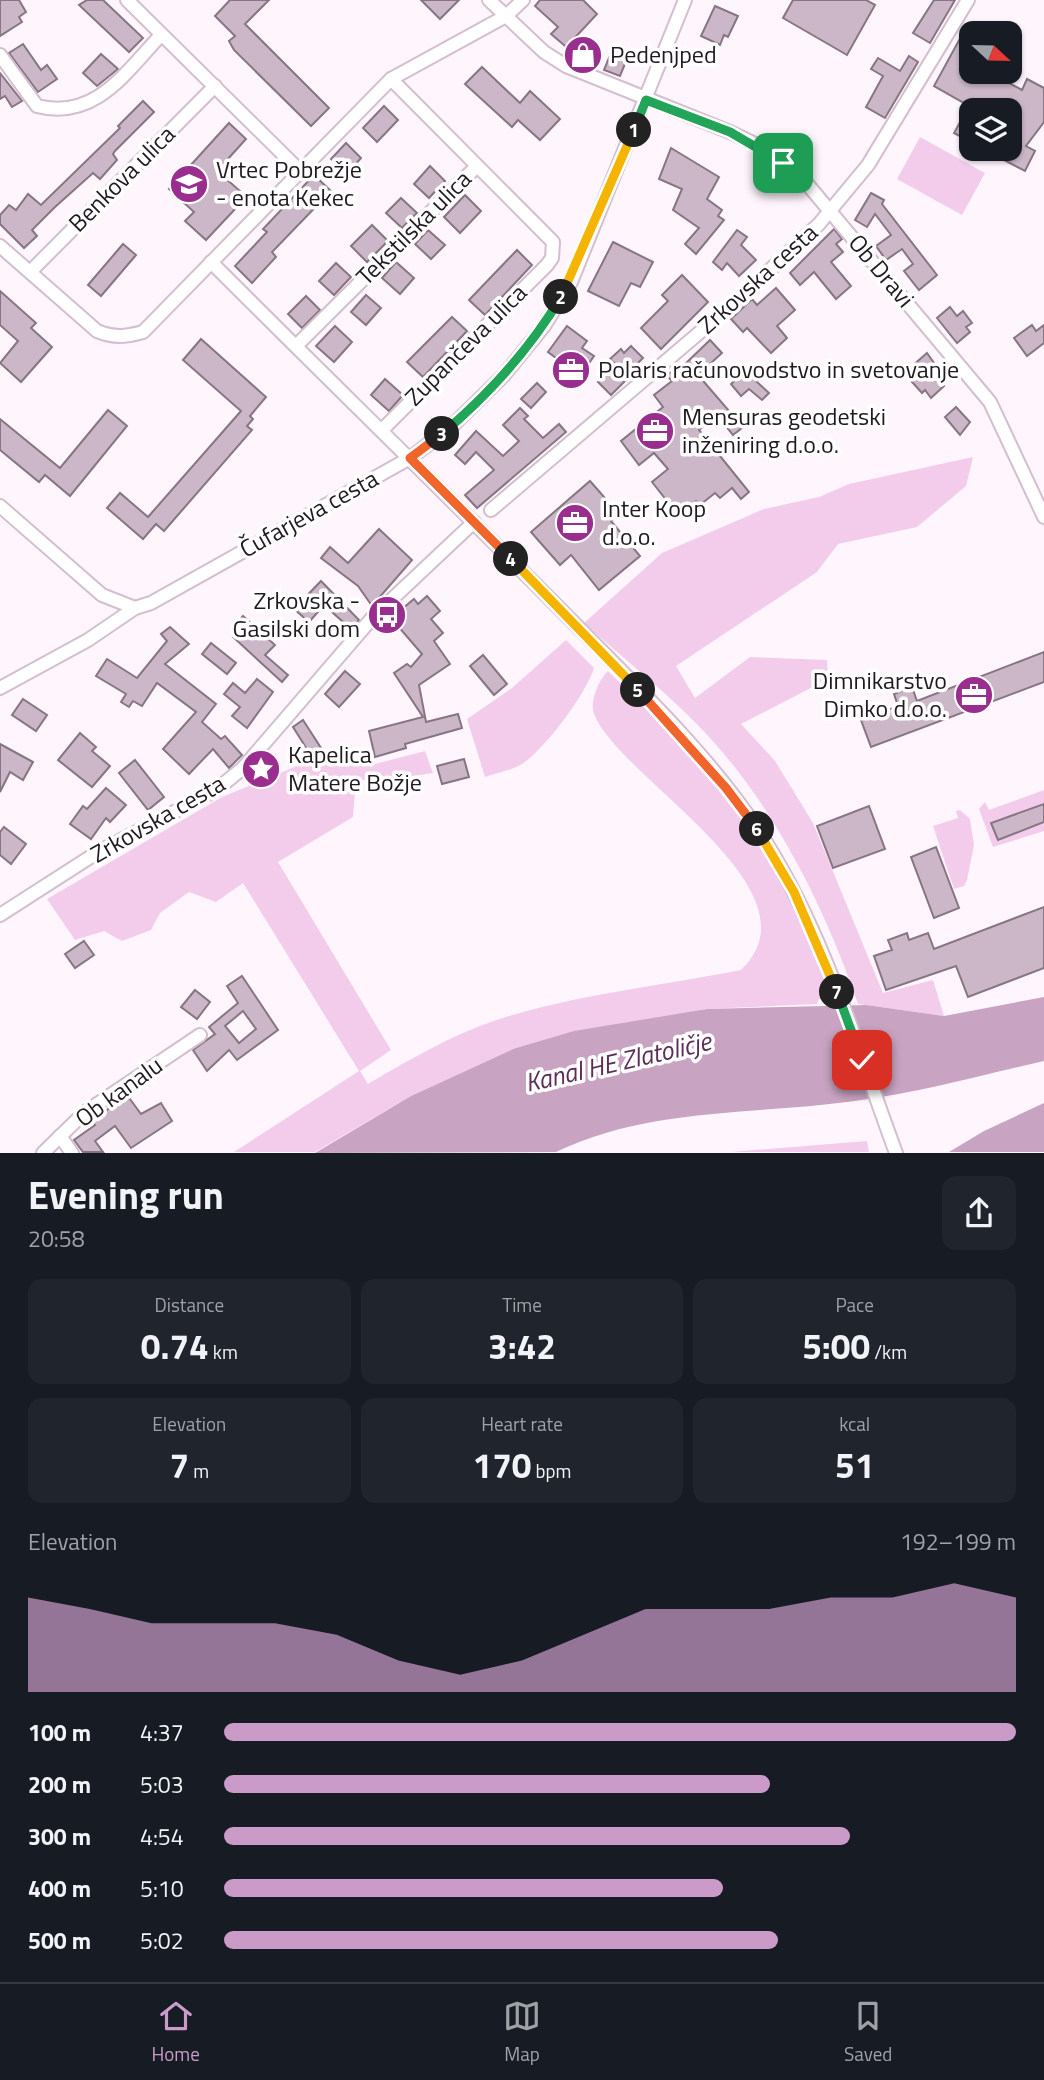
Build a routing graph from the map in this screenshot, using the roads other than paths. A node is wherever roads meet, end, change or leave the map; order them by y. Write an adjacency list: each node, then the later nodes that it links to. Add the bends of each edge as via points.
1 (127, 0): 7 (street)
2 (489, 0): 6 (street, Ob Dravi)
3 (523, 0): 6 (street)
4 (685, 0): 11 (street, Čufarjeva cesta)
5 (968, 0): 14 (street, Zrkovska cesta, via 868,165)
6 (506, 16): 9 (street); 11 (street, Ob Dravi, via 566,66)
7 (161, 35): 8 (street, via 103,96 84,105 37,106); 10 (street)
8 (0, 55)
9 (391, 79): 12 (street, Tekstilska ulica); 13 (street)
10 (215, 86): 13 (street); 17 (street, Benkova ulica)
11 (646, 100): 14 (street, Ob Dravi, via 763,148); 20 (street, Čufarjeva cesta, via 571,282 544,326 478,402)
12 (476, 167): 18 (street, Tekstilska ulica); 19 (street, Zupančeva ulica, via 553,242 552,258)
13 (301, 172): 16 (street)
14 (831, 210): 22 (street, Zrkovska cesta, via 740,298); 23 (street, Ob Dravi, via 990,402)
15 (0, 246): 17 (street)
16 (211, 261): 17 (street, via 142,332 126,337 97,331); 18 (street)
17 (30, 272)
18 (296, 346): 19 (street)
19 (382, 430): 20 (street)
20 (410, 458): 24 (street); 25 (street, Čufarjeva cesta)
21 (0, 506): 25 (street, via 102,595)
22 (491, 510)
23 (1044, 517)
24 (474, 522): 27 (street, Zrkovska cesta, via 373,617 243,768 216,790 98,852); 32 (street, via 633,685 726,788 765,839 828,968)
25 (135, 608): 26 (street, Čufarjeva cesta, via 88,640)
26 (0, 688)
27 (0, 915)
28 (200, 1035): 29 (street, Ob kanalu, via 84,1113)
29 (60, 1136): 30 (street, Ob kanalu); 31 (street)
30 (43, 1153)
31 (72, 1153)
32 (895, 1153)

